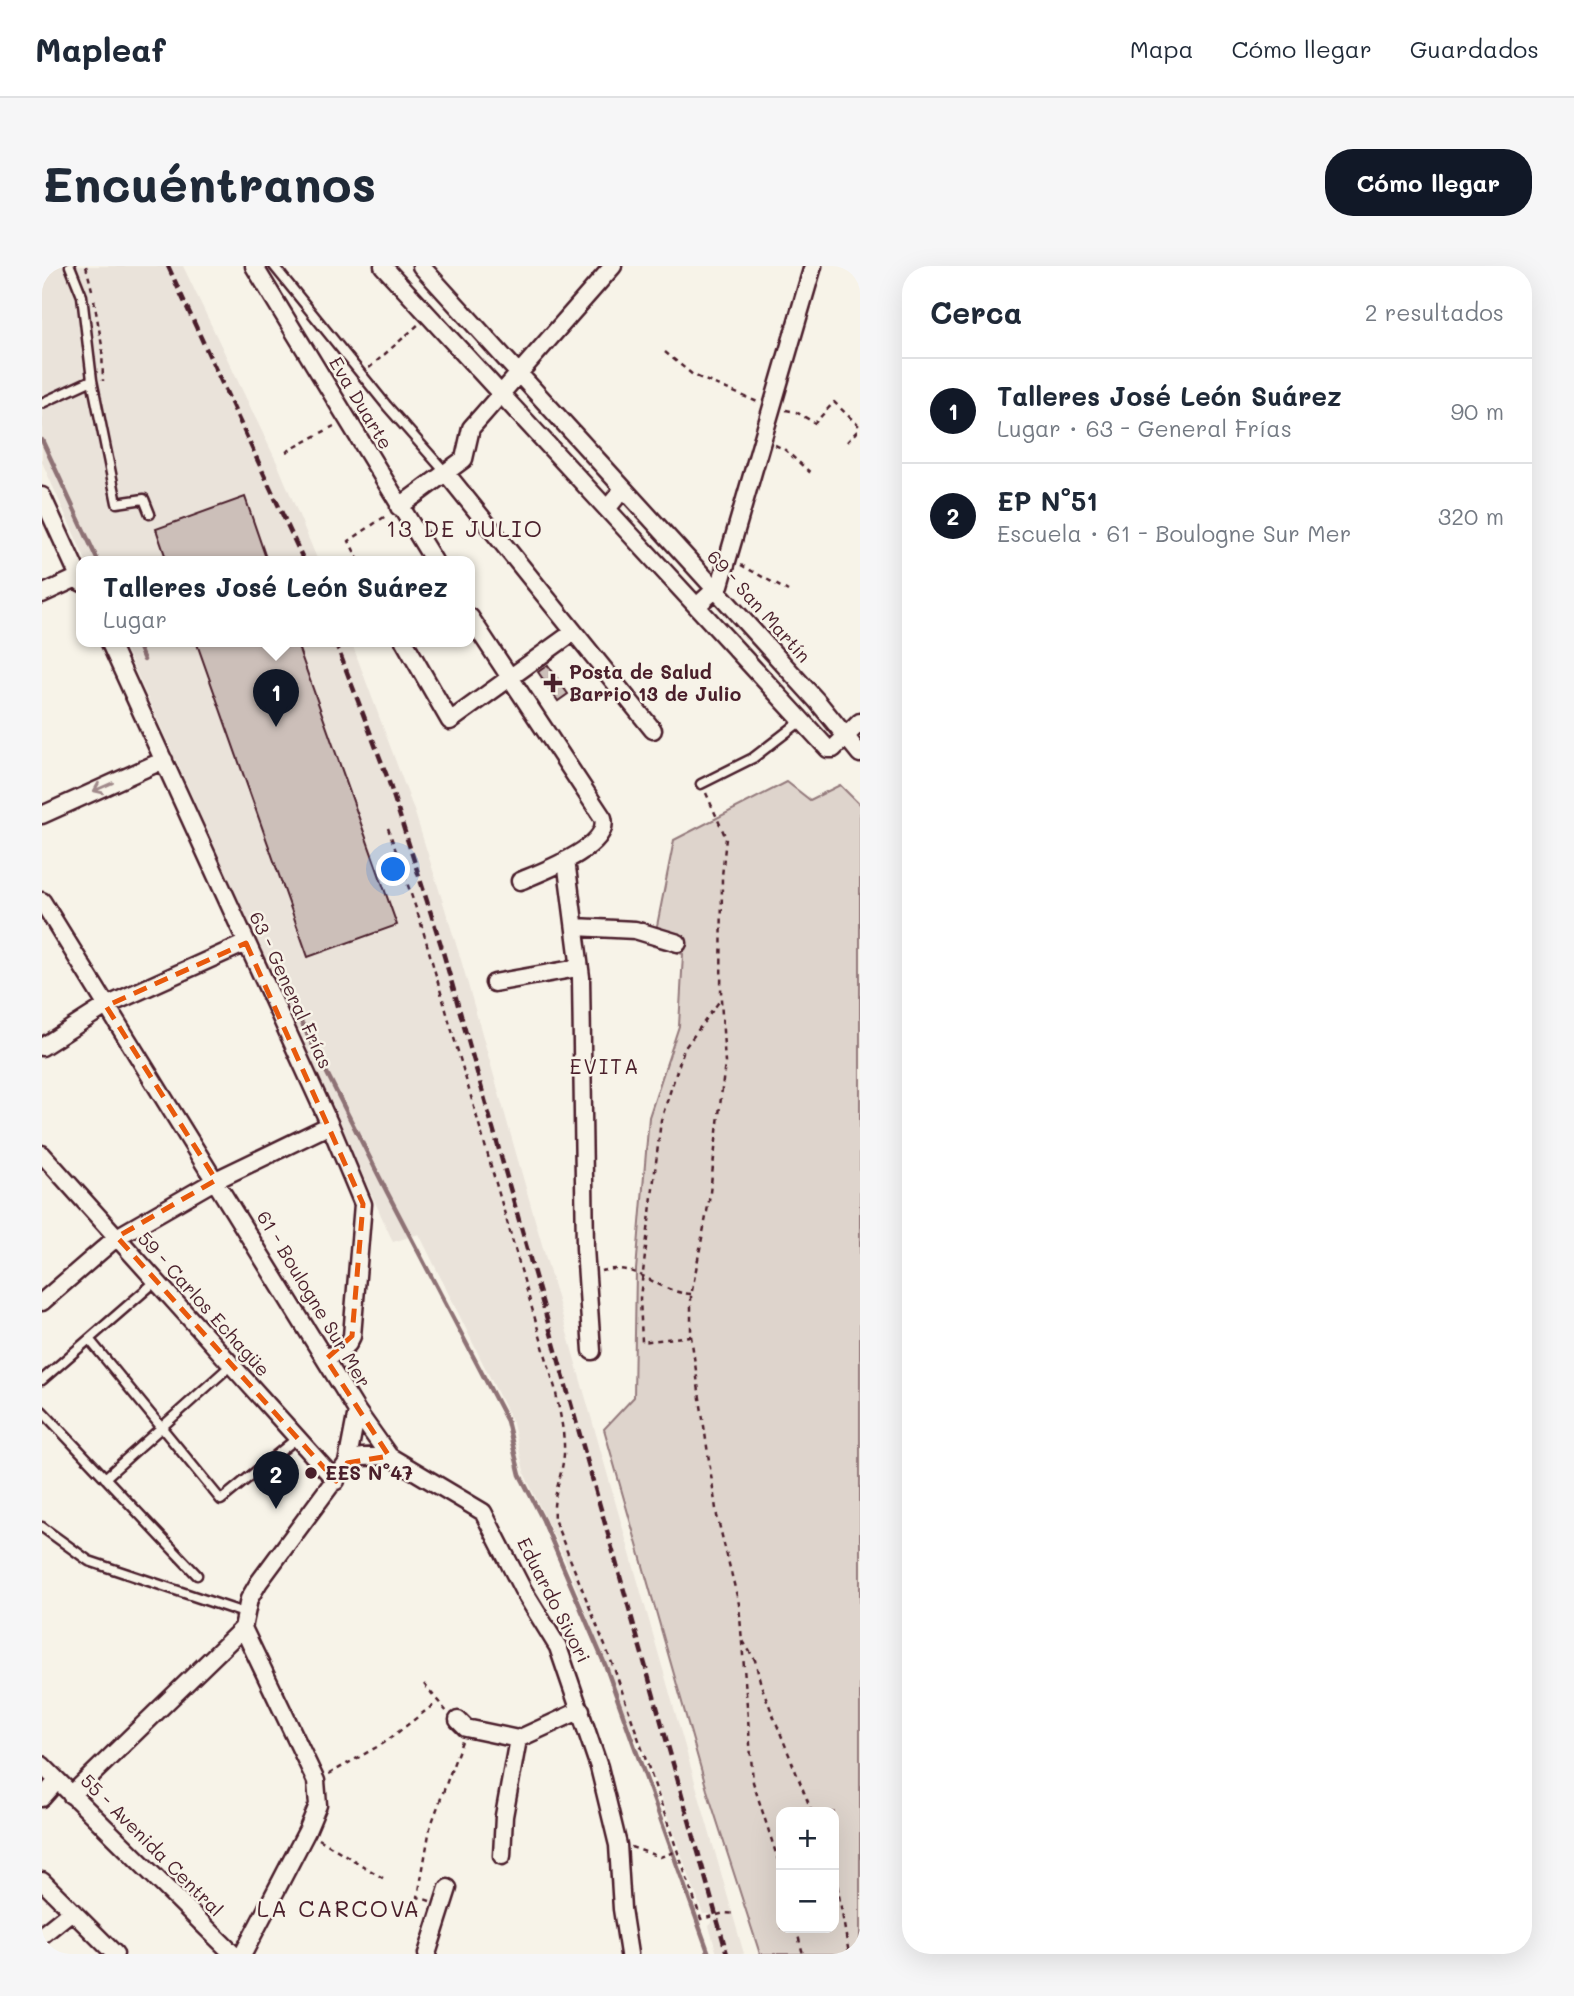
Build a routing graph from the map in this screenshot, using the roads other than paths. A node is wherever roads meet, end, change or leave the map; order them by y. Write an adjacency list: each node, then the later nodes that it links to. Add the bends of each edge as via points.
1 (70, 266): 9 (lane, via 82,296)
2 (254, 266): 15 (street, Eva Duarte)
3 (274, 266): 12 (lane)
4 (383, 266): 10 (street)
5 (421, 266): 8 (street, 69 - San Martín)
6 (613, 266): 8 (street)
7 (813, 266): 21 (street, via 729,559)
8 (518, 373): 10 (street); 13 (street, 69 - San Martín)
9 (92, 380): 11 (lane); 17 (lane, via 117,503 144,499)
10 (500, 395): 12 (street, via 471,428 464,459); 16 (street)
11 (42, 403)
12 (446, 473): 15 (street); 25 (street)
13 (623, 489): 16 (street); 21 (street, 69 - San Martín)
14 (42, 496): 19 (street)
15 (399, 507): 18 (street, Eva Duarte)
16 (607, 509): 23 (street)
17 (150, 514)
18 (431, 556)
19 (76, 571)
20 (76, 581): 22 (street)
21 (716, 590): 23 (street); 32 (street, 69 - San Martín)
22 (42, 594)
23 (697, 606): 29 (street)
24 (475, 625): 28 (street)
25 (572, 633): 28 (street); 31 (street)
26 (112, 647): 34 (street, 63 - General Frías)
27 (407, 647): 28 (street, via 450,721)
28 (510, 678): 37 (street, via 603,818 603,832)
29 (801, 720): 32 (street, via 828,750); 35 (lane, via 753,758)
30 (860, 722): 32 (street)
31 (653, 730)
32 (846, 737): 33 (street, 69 - San Martín)
33 (860, 754)
34 (164, 760): 36 (street, one-way to 36); 41 (street, 63 - General Frías)
35 (701, 784)
36 (42, 815)
37 (566, 860): 38 (street); 40 (street)
38 (520, 881)
39 (42, 901): 45 (street, 61 - Boulogne Sur Mer)
40 (575, 927): 42 (street, via 635,930); 43 (street)
41 (246, 943): 45 (street); 47 (street, 63 - General Frías)
42 (678, 943)
43 (579, 963): 44 (street, via 572,970); 54 (street)
44 (494, 983)
45 (106, 1006): 46 (street); 49 (street, 61 - Boulogne Sur Mer)
46 (42, 1047)
47 (330, 1125): 49 (street); 55 (street, 63 - General Frías, via 364,1213 352,1336)
48 (42, 1154): 50 (street, 59 - Carlos Echagüe)
49 (216, 1180): 50 (street); 55 (street, 61 - Boulogne Sur Mer)
50 (117, 1237): 51 (street, 59 - Carlos Echagüe); 52 (street)
51 (156, 1280): 53 (lane); 56 (street, 59 - Carlos Echagüe)
52 (42, 1302)
53 (89, 1339): 57 (lane); 60 (lane)
54 (592, 1351)
55 (326, 1359): 59 (street, 61 - Boulogne Sur Mer)
56 (230, 1366): 60 (lane); 61 (street, 59 - Carlos Echagüe)
57 (42, 1380)
58 (42, 1411): 64 (lane)
59 (357, 1411): 62 (street, Eduardo Sivori); 63 (street, 61 - Boulogne Sur Mer)
60 (160, 1426): 61 (lane, via 221,1500); 64 (lane)
61 (297, 1438): 65 (street, 59 - Carlos Echagüe)
62 (389, 1456): 63 (street); 69 (street, Eduardo Sivori, via 483,1512 558,1647)
63 (347, 1463): 65 (street, 61 - Boulogne Sur Mer)
64 (105, 1478): 67 (lane)
65 (335, 1481): 68 (street, 61 - Boulogne Sur Mer, via 259,1582)
66 (42, 1527): 68 (lane, via 89,1561)
67 (197, 1575)
68 (244, 1620): 74 (street, 61 - Boulogne Sur Mer); 83 (street, via 316,1781 318,1805)
69 (581, 1710): 71 (street); 85 (street, Eduardo Sivori, via 618,1845)
70 (462, 1724): 71 (street)
71 (518, 1739): 76 (street)
72 (42, 1765): 73 (street, 55 - Avenida Central)
73 (57, 1781): 74 (street, 55 - Avenida Central); 75 (street)
74 (71, 1795): 82 (street, 55 - Avenida Central)
75 (42, 1798)
76 (502, 1856)
77 (42, 1881): 79 (street)
78 (448, 1888): 84 (street)
79 (72, 1912): 80 (street); 81 (street)
80 (42, 1935)
81 (115, 1954)
82 (233, 1954)
83 (243, 1954)
84 (427, 1954)
85 (629, 1954)

